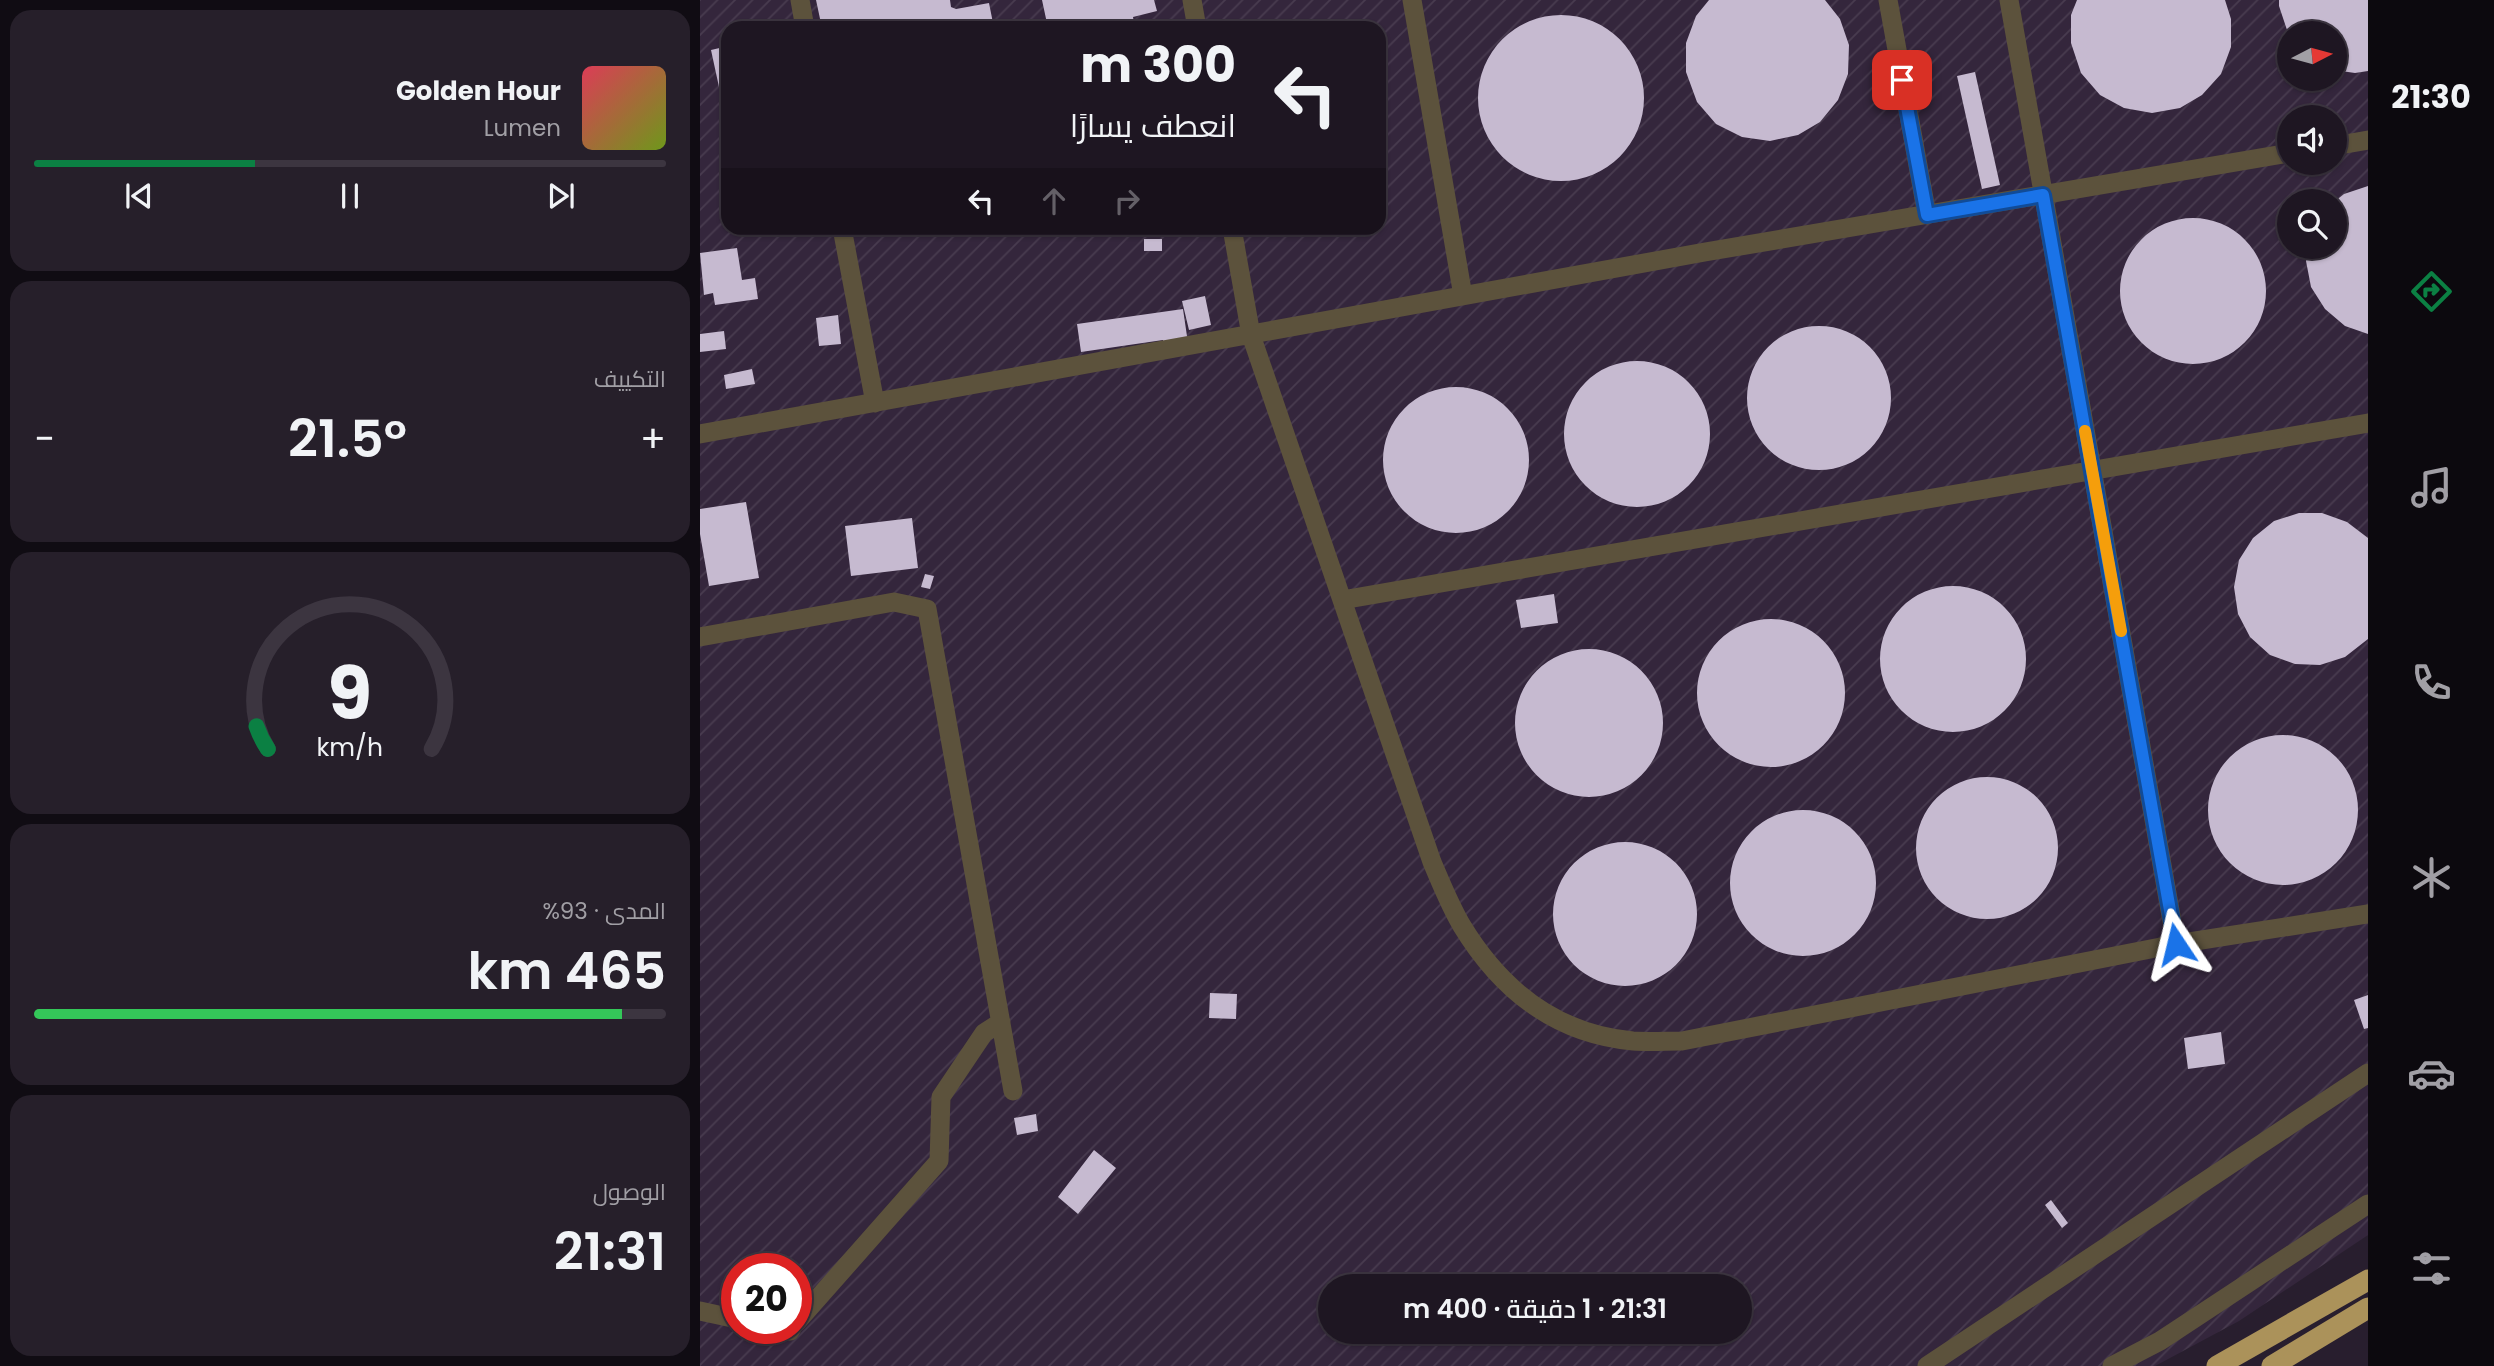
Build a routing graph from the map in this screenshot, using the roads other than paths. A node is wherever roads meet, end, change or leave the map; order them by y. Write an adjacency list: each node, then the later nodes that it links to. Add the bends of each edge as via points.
1 (800, 0): 6 (lane)
2 (1192, 0): 7 (lane)
3 (1412, 0): 15 (lane)
4 (1888, 0): 12 (lane)
5 (2009, 0): 11 (lane)
6 (804, 21)
7 (1196, 21)
8 (2368, 140): 9 (lane)
9 (2347, 143)
10 (2277, 155): 11 (lane)
11 (2043, 195): 12 (lane); 20 (lane)
12 (1927, 215): 15 (lane)
13 (843, 235): 17 (lane)
14 (1233, 235): 16 (lane)
15 (1463, 296): 16 (lane)
16 (1251, 335): 17 (lane); 21 (lane)
17 (875, 403): 19 (lane)
18 (2368, 423): 20 (lane)
19 (700, 434)
20 (2092, 471): 21 (lane); 24 (lane)
21 (1342, 600): 24 (lane, via 1432,862 1460,923 1488,965 1528,1003 1578,1029 1632,1041 1682,1041)
22 (700, 637): 25 (lane, via 894,602 926,609)
23 (2368, 914): 24 (lane)
24 (2176, 944)
25 (1001, 1022): 27 (lane); 30 (lane, via 984,1034 941,1097 939,1161)
26 (2368, 1073): 34 (lane)
27 (1013, 1091)
28 (2368, 1205): 35 (lane, via 2160,1341)
29 (2368, 1280): 36 (highway)
30 (812, 1305)
31 (2368, 1308): 37 (highway)
32 (700, 1311): 33 (lane)
33 (721, 1316)
34 (1927, 1366)
35 (2112, 1366)
36 (2217, 1366)
37 (2272, 1366)

